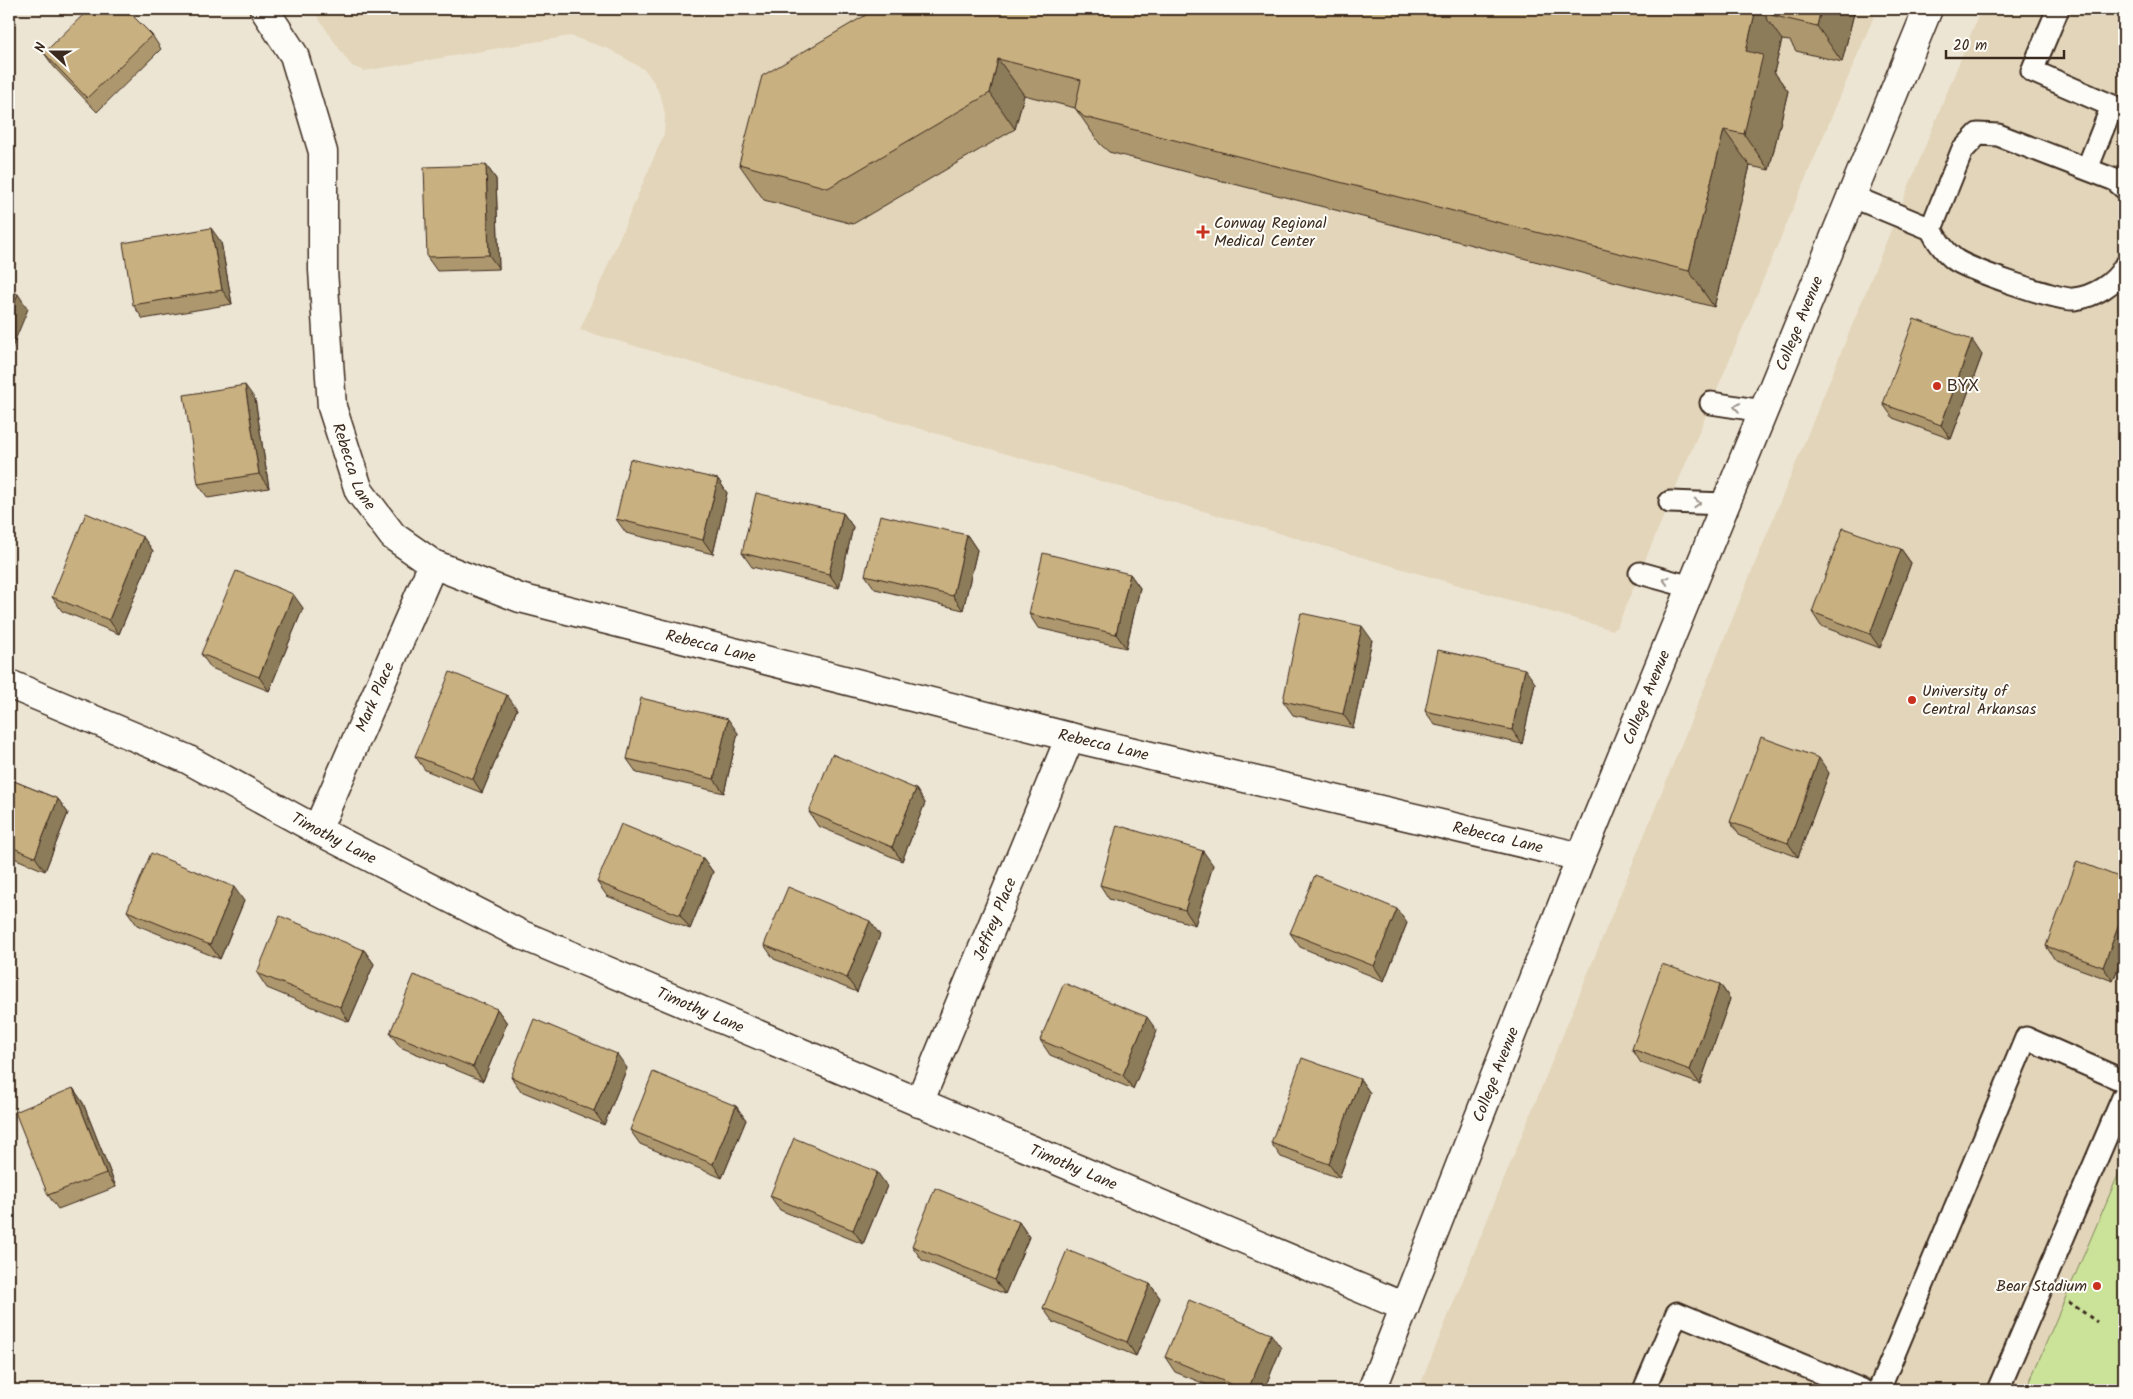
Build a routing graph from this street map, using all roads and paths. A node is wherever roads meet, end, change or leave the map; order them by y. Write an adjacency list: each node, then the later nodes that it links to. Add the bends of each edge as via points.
1 (264, 9): 14 (street, Rebecca Lane, via 294,55 323,152 323,270 332,407 359,491 394,536)
2 (1928, 9): 7 (street, College Avenue)
3 (2058, 9): 4 (lane, via 2032,71)
4 (2118, 108): 5 (lane)
5 (2087, 168): 6 (lane, via 2115,180); 8 (lane, via 1998,135 1978,134 1962,151)
6 (2124, 188)
7 (1850, 196): 8 (lane); 11 (street, College Avenue)
8 (1931, 229): 9 (lane, via 1940,246 1956,260 2034,291 2073,300 2097,292 2119,276)
9 (2124, 267)
10 (1711, 403): 11 (lane, one-way to 10)
11 (1763, 411): 13 (street, College Avenue)
12 (1670, 502): 13 (lane, one-way to 13)
13 (1725, 504): 16 (street, College Avenue)
14 (433, 564): 18 (street, Rebecca Lane, via 520,598); 19 (street, Mark Place)
15 (1640, 573): 16 (lane, one-way to 15)
16 (1691, 587): 20 (street, College Avenue)
17 (9, 684): 19 (street, Timothy Lane, via 187,759)
18 (1070, 736): 20 (street, Rebecca Lane); 23 (street, Jeffrey Place)
19 (317, 830): 23 (street, Timothy Lane, via 522,935)
20 (1582, 857): 25 (street, College Avenue)
21 (2124, 1081): 30 (lane, via 2026,1038)
22 (2124, 1095): 31 (lane)
23 (919, 1103): 25 (street, Timothy Lane)
24 (2071, 1303): 26 (path)
25 (1405, 1307): 27 (street, College Avenue)
26 (2097, 1322)
27 (1372, 1390)
28 (1644, 1390): 29 (lane, via 1677,1313)
29 (1862, 1390)
30 (1879, 1390)
31 (1998, 1390)

